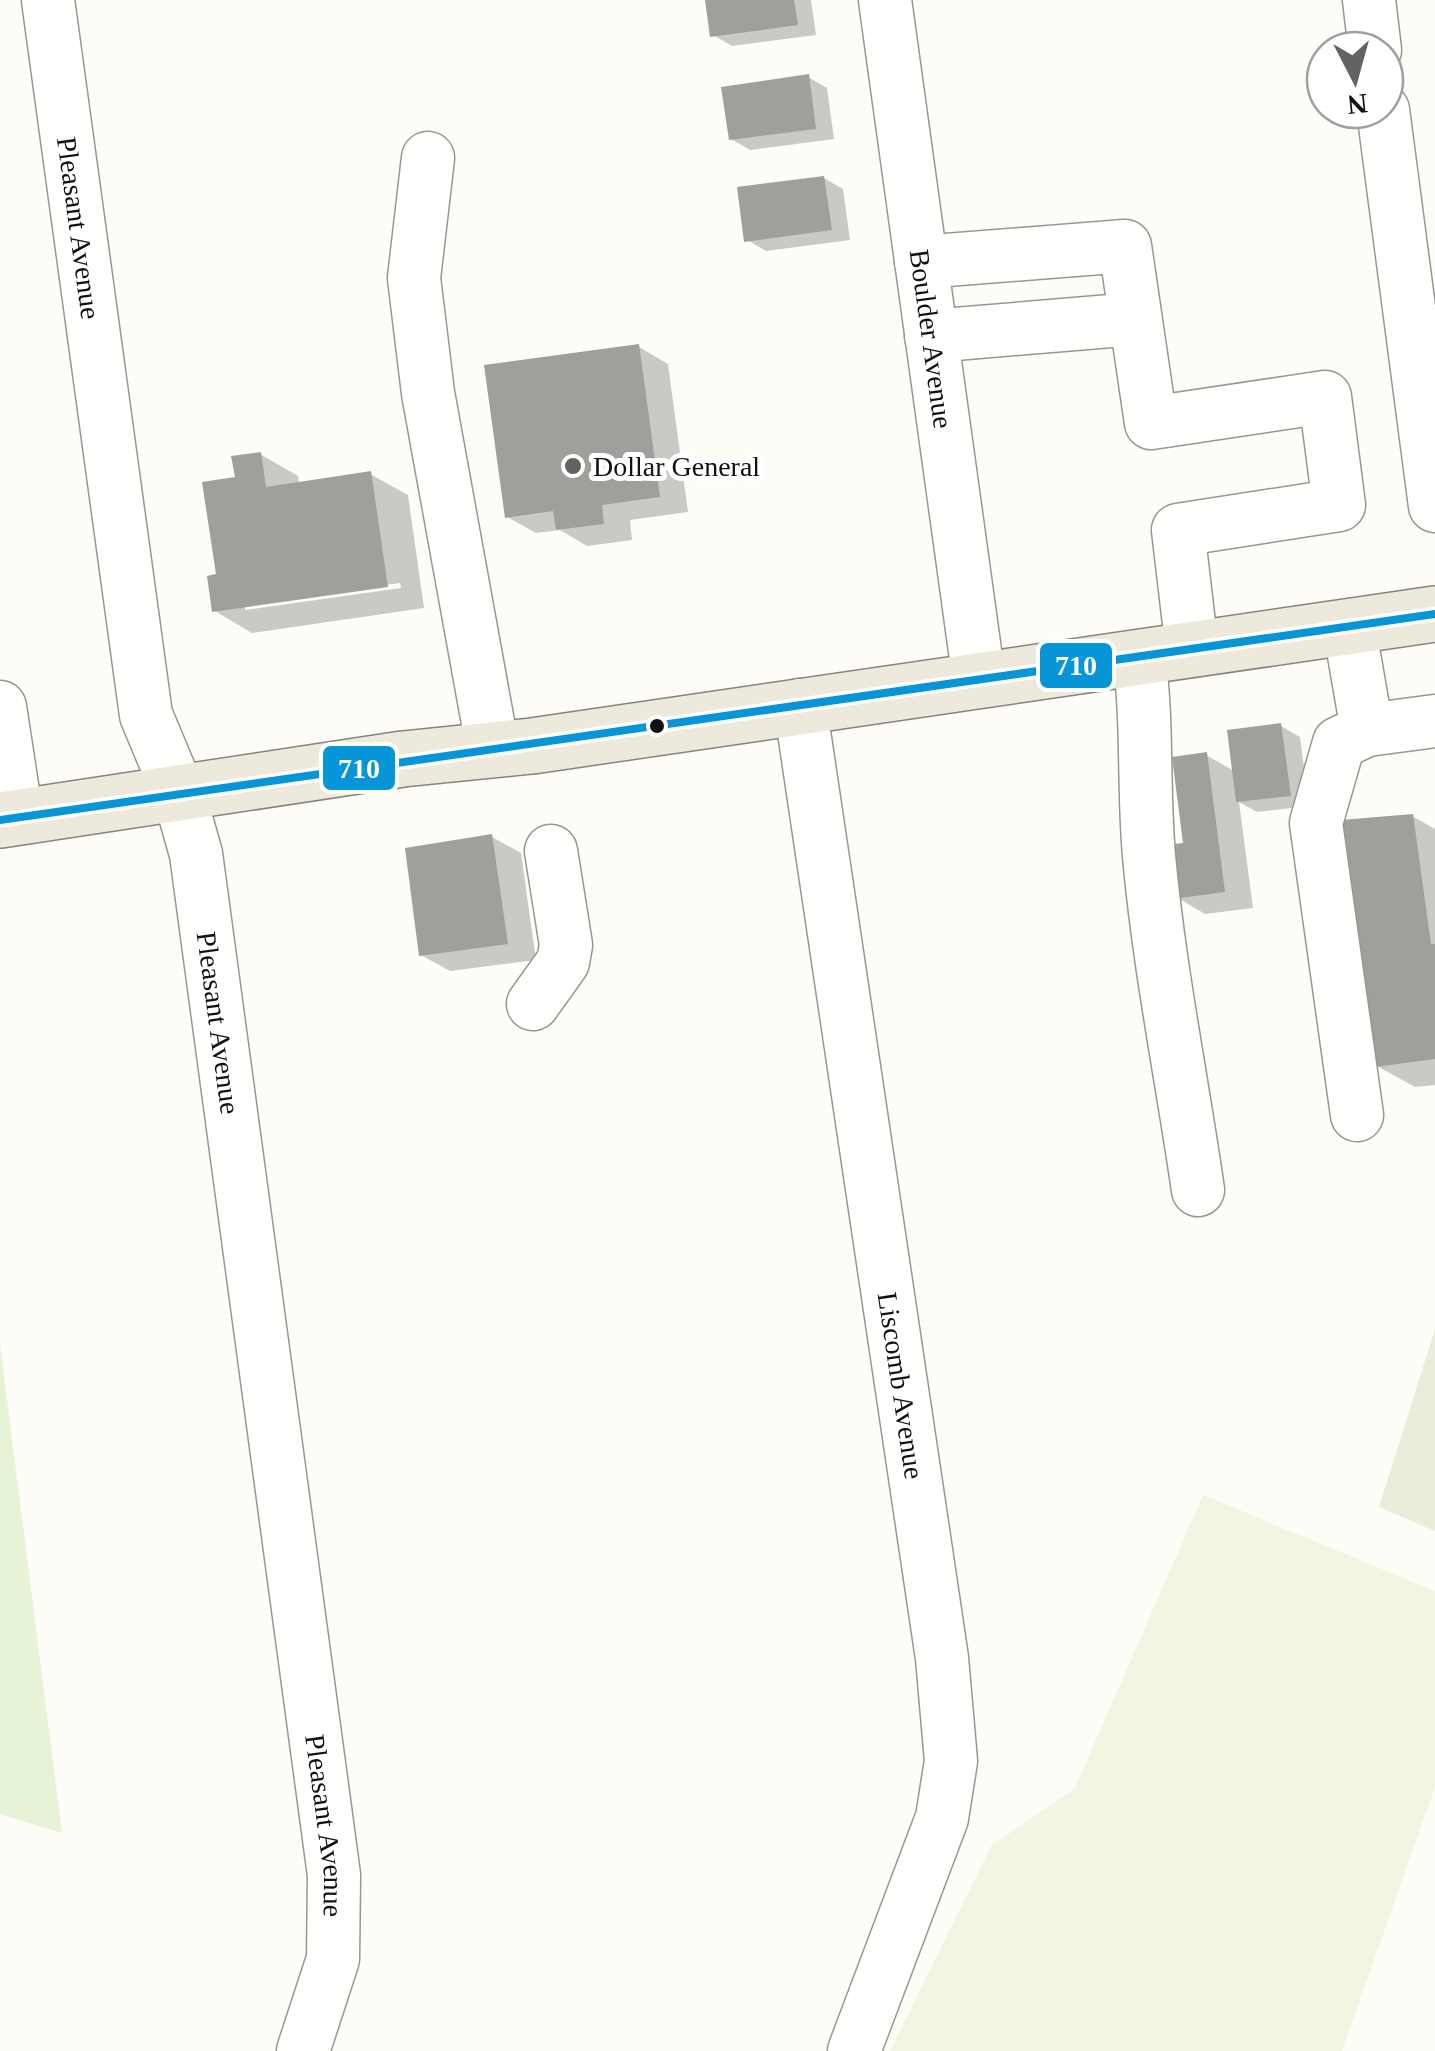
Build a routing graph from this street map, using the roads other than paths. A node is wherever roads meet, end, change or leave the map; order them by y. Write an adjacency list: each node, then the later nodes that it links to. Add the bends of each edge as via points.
1 (48, 0): 21 (street, Pleasant Avenue, via 146,715)
2 (884, 0): 7 (street, Boulder Avenue)
3 (1368, 0): 4 (street)
4 (1372, 30)
5 (1386, 130): 10 (street)
6 (428, 158): 20 (street, via 414,278 428,392)
7 (921, 262): 8 (street, via 1124,246); 9 (street, Boulder Avenue)
8 (1136, 319): 9 (street); 13 (street, via 1151,422 1325,397 1339,505 1178,530)
9 (932, 336): 15 (street, Boulder Avenue)
10 (1435, 506)
11 (1435, 614): 12 (main road)
12 (1349, 626): 13 (main road); 19 (street)
13 (1192, 649): 14 (main road)
14 (1139, 657): 15 (main road); 26 (street, via 1148,720 1143,781 1150,861)
15 (978, 680): 16 (main road)
16 (800, 705): 20 (main road); 28 (street, Liscomb Avenue, via 942,1658 951,1760 942,1818)
17 (0, 707): 22 (street)
18 (1435, 720): 19 (street)
19 (1367, 730): 25 (street, via 1338,743 1316,823)
20 (493, 750): 21 (main road)
21 (179, 794): 22 (main road); 27 (street, Pleasant Avenue, via 196,854 334,1875 333,1960)
22 (8, 819)
23 (551, 851): 24 (street, via 566,945 563,962)
24 (533, 1004)
25 (1357, 1115)
26 (1198, 1190)
27 (303, 2051)
28 (854, 2051)

